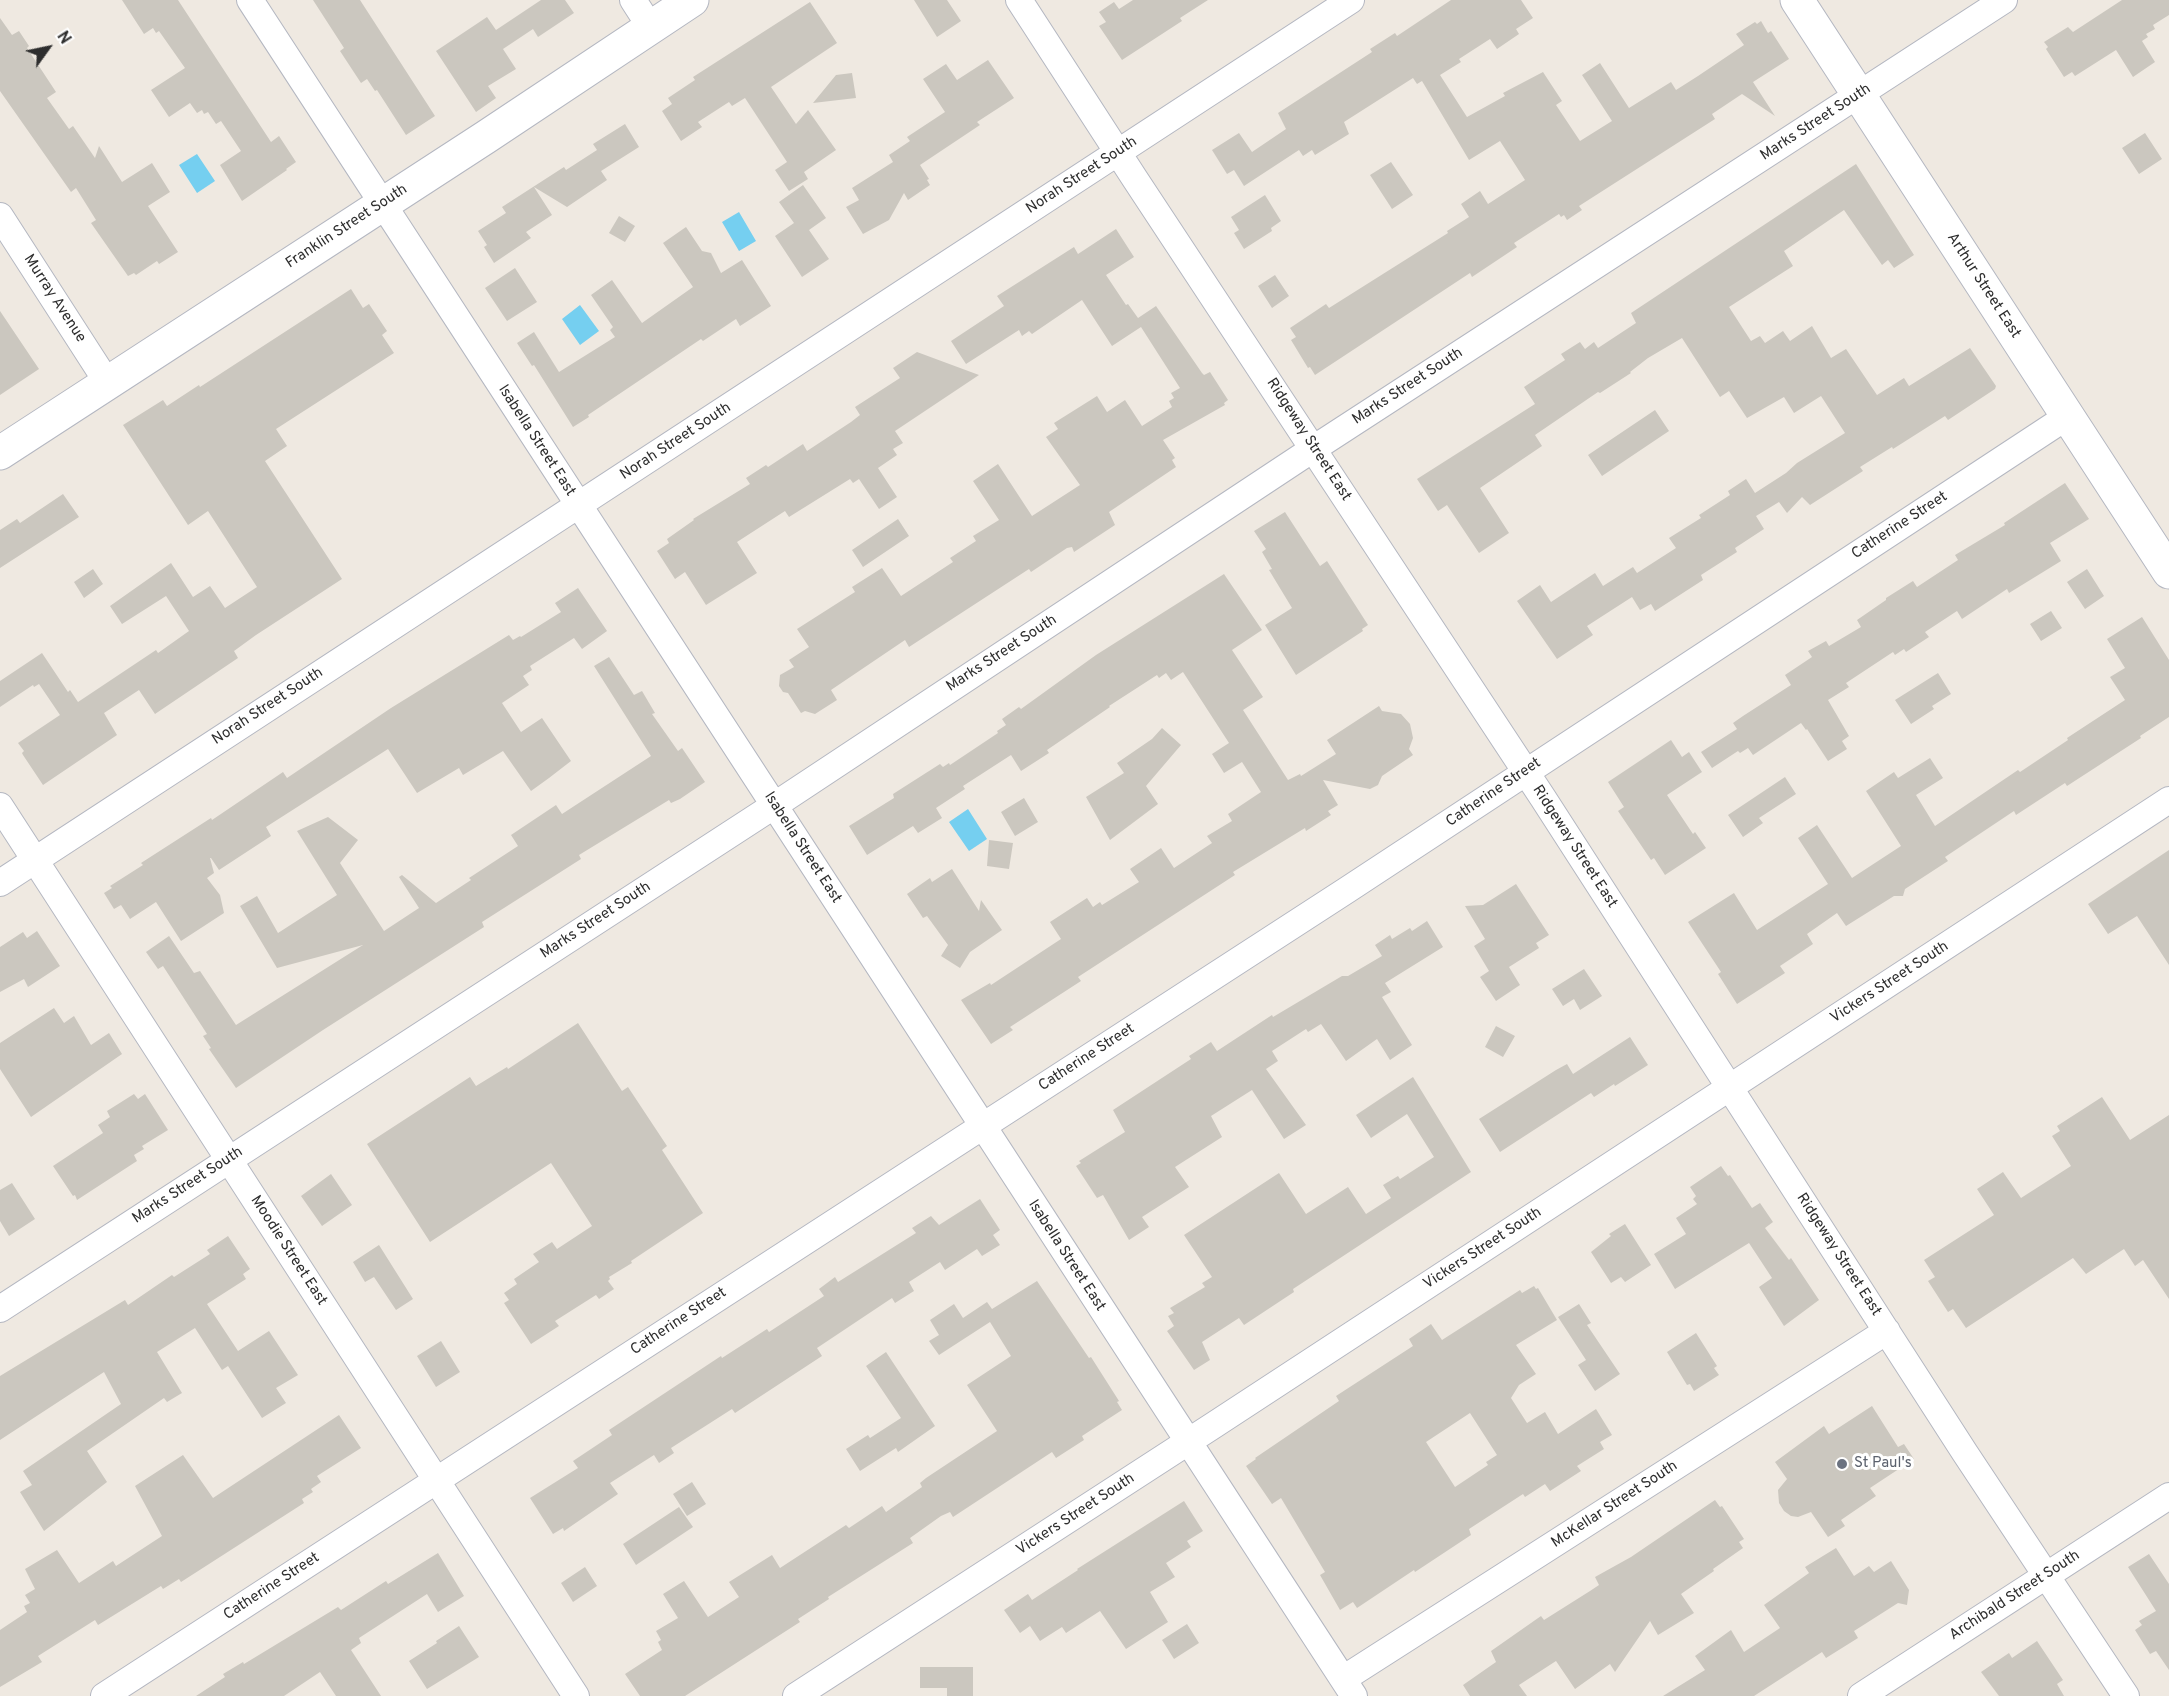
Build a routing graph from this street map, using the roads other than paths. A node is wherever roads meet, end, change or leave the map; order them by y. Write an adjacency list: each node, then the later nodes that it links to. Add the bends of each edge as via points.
1 (250, 0): 11 (street, Isabella Street East)
2 (633, 0): 8 (street)
3 (692, 0): 8 (street, Franklin Street South)
4 (1018, 0): 10 (street, Ridgeway Street East)
5 (1351, 0): 10 (street, Norah Street South)
6 (1797, 0): 9 (street, Arthur Street East)
7 (2004, 0): 9 (street, Marks Street South)
8 (651, 28): 11 (street, Franklin Street South)
9 (1859, 95): 14 (street, Arthur Street East); 15 (street, Marks Street South)
10 (1117, 152): 15 (street, Ridgeway Street East); 17 (street, Norah Street South)
11 (383, 203): 13 (street, Franklin Street South); 17 (street, Isabella Street East)
12 (0, 216): 13 (street, Murray Avenue)
13 (107, 382): 16 (street, Franklin Street South)
14 (2068, 416): 18 (street, Arthur Street East); 19 (street, Catherine Street)
15 (1313, 448): 19 (street, Ridgeway Street East); 21 (street, Marks Street South)
16 (0, 453)
17 (578, 506): 21 (street, Isabella Street East); 23 (street, Norah Street South)
18 (2169, 572)
19 (1525, 772): 25 (street, Ridgeway Street East); 26 (street, Catherine Street)
20 (2169, 800): 25 (street, Vickers Street South)
21 (774, 805): 26 (street, Isabella Street East); 27 (street, Marks Street South)
22 (0, 806): 23 (street, Moodie Street East)
23 (35, 860): 24 (street, Norah Street South); 27 (street, Moodie Street East)
24 (0, 883)
25 (1730, 1088): 29 (street, Ridgeway Street East); 30 (street, Vickers Street South)
26 (982, 1125): 30 (street, Isabella Street East); 31 (street, Catherine Street)
27 (229, 1159): 28 (street, Marks Street South); 31 (street, Moodie Street East)
28 (0, 1309)
29 (1887, 1331): 33 (street, Ridgeway Street East); 34 (street, McKellar Street South)
30 (1187, 1443): 34 (street, Isabella Street East); 37 (street, Vickers Street South)
31 (436, 1481): 35 (street, Catherine Street); 36 (street, Moodie Street East)
32 (2169, 1496): 33 (street, Archibald Street South)
33 (2046, 1576): 38 (street, Archibald Street South); 39 (street, Ridgeway Street East)
34 (1348, 1688)
35 (104, 1696)
36 (576, 1696)
37 (796, 1696)
38 (1861, 1696)
39 (2126, 1696)

